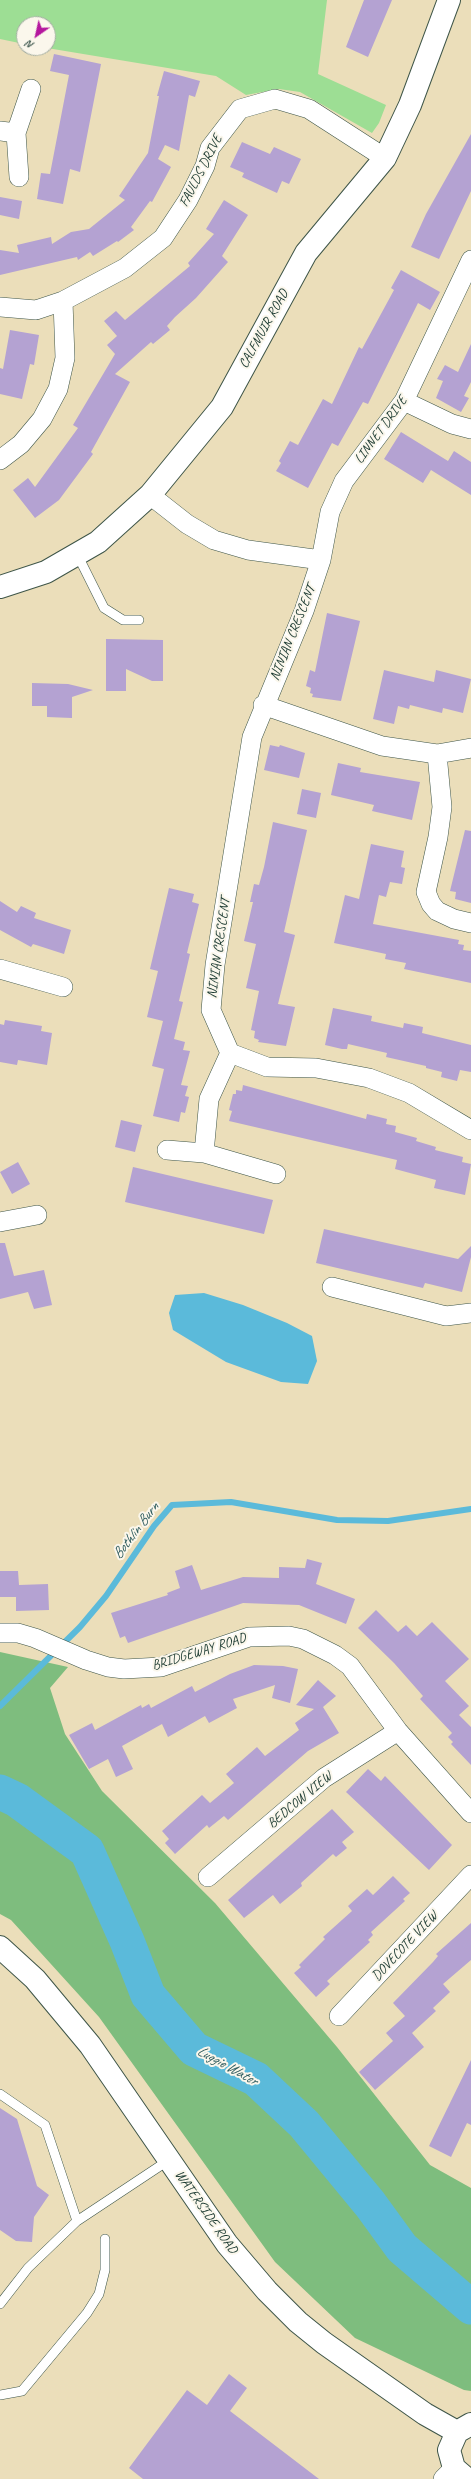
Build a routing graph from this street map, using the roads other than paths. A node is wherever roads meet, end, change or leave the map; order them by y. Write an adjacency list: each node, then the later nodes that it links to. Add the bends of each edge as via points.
1 (449, 0): 4 (street, CALFMUIR ROAD, via 410,105)
2 (31, 89): 3 (street)
3 (8, 132): 5 (street)
4 (385, 158): 7 (street, FAULDS DRIVE, via 309,108 275,99 240,109 210,148 205,166 188,200 163,238 125,268); 12 (street, CALFMUIR ROAD, via 306,253 222,407)
5 (19, 177)
6 (471, 260): 9 (street, LINNET DRIVE)
7 (63, 301): 8 (street, FAULDS DRIVE, via 36,310); 11 (street, via 66,358 58,389 42,419 20,444)
8 (0, 307)
9 (404, 401): 10 (street, via 452,424); 14 (street, LINNET DRIVE, via 344,481 330,512)
10 (471, 429)
11 (0, 460)
12 (150, 495): 13 (street, CALFMUIR ROAD, via 98,542); 14 (street, via 187,524 214,540 248,550)
13 (77, 554): 15 (street, CALFMUIR ROAD, via 46,572); 16 (lane, via 104,608 123,620)
14 (320, 560): 17 (street, NINIAN CRESCENT, via 304,611)
15 (0, 587)
16 (139, 620)
17 (263, 705): 19 (street, via 382,746); 23 (street, NINIAN CRESCENT, via 252,737 244,775 215,965 211,1010)
18 (471, 748): 19 (street)
19 (437, 754): 20 (street, via 442,807 426,892 437,910 454,919)
20 (471, 923)
21 (0, 969): 22 (street)
22 (63, 987)
23 (230, 1053): 24 (street, via 267,1067 316,1068 369,1078 409,1093); 26 (street, via 210,1099)
24 (471, 1130)
25 (167, 1150): 26 (street)
26 (204, 1153): 27 (street)
27 (276, 1174)
28 (37, 1215): 29 (street)
29 (0, 1222)
30 (332, 1287): 31 (street, via 446,1316)
31 (471, 1314)
32 (0, 1633): 33 (street, BRIDGEWAY ROAD, via 35,1638 86,1660 124,1669 161,1667 249,1637 289,1636 318,1645 350,1666)
33 (398, 1731): 34 (street, BRIDGEWAY ROAD); 36 (street, BEDCOW VIEW, via 324,1778)
34 (471, 1812)
35 (471, 1875): 38 (street, DOVECOTE VIEW)
36 (208, 1877)
37 (0, 1947): 40 (street, WATERSIDE ROAD, via 35,1979 66,2014)
38 (339, 2016)
39 (0, 2094): 41 (lane, via 45,2125)
40 (169, 2160): 41 (lane); 45 (street, WATERSIDE ROAD, via 227,2244 282,2307 324,2343 425,2414)
41 (76, 2221): 43 (lane, via 28,2268)
42 (105, 2239): 44 (lane, via 105,2270 99,2294 22,2391)
43 (0, 2304)
44 (0, 2395)
45 (464, 2428): 46 (street, via 449,2450)
46 (455, 2475)

